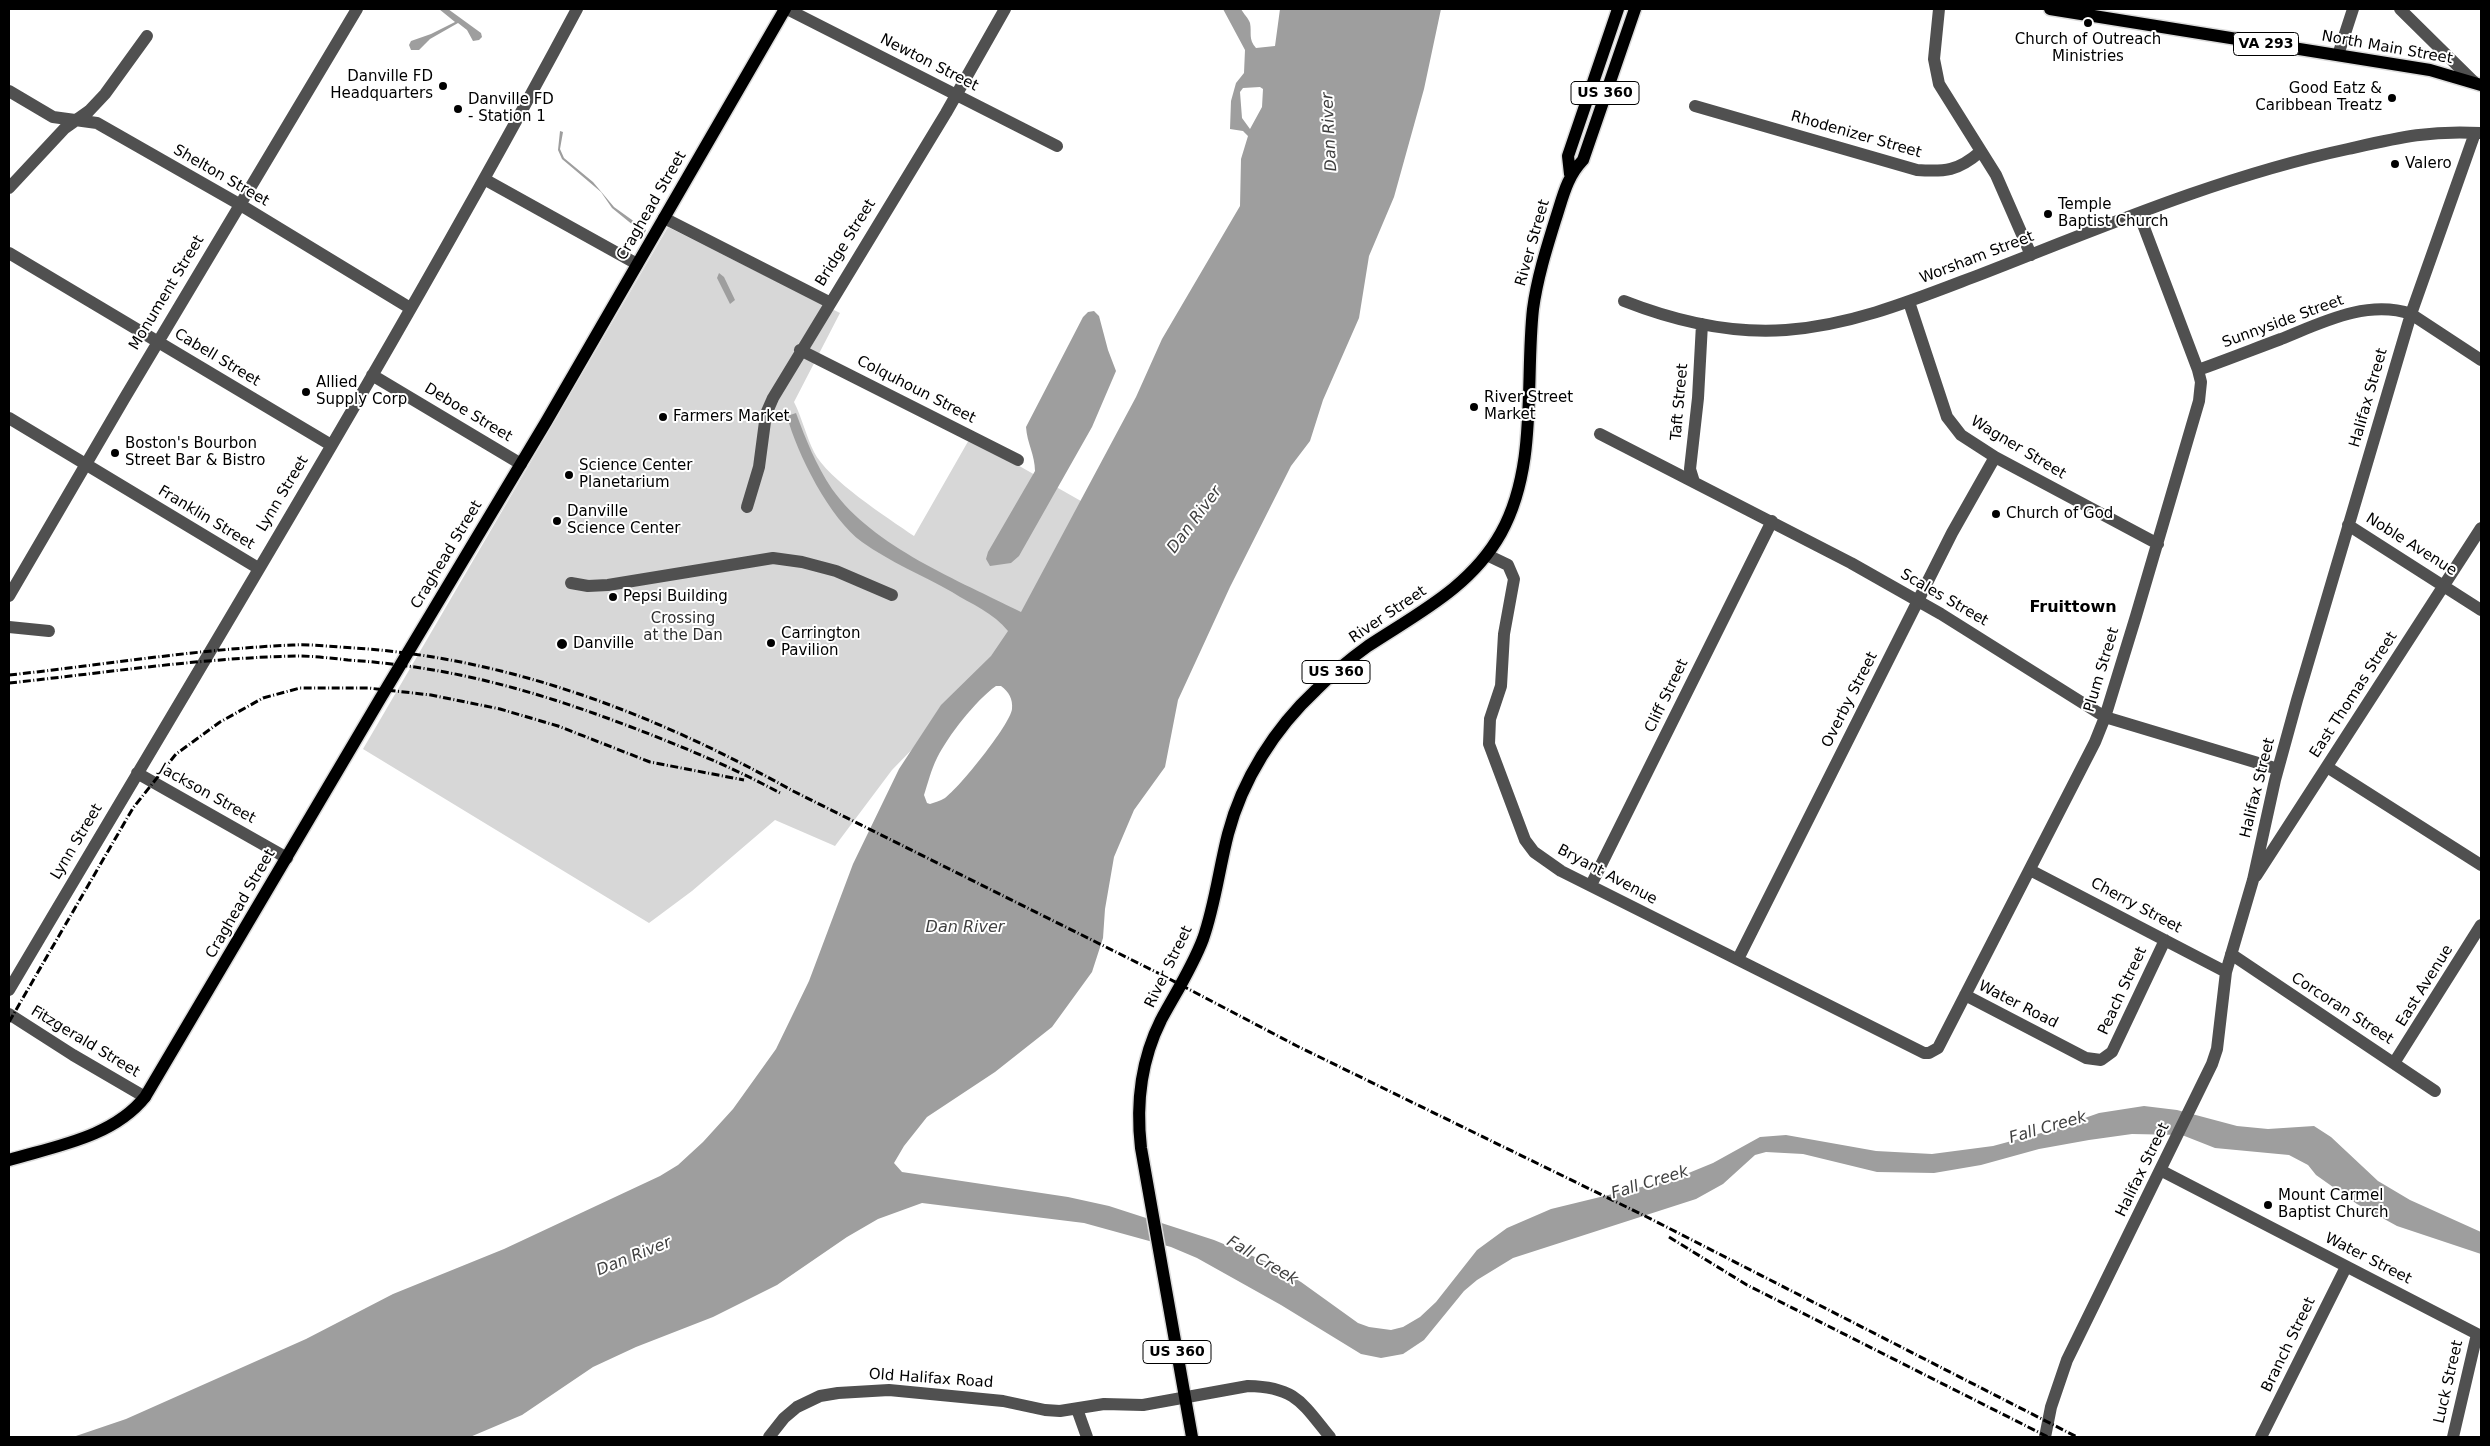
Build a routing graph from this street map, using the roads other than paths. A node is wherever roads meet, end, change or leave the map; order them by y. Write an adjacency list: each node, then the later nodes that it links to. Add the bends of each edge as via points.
1 (578, 9): 22 (street, Lynn Street)
2 (786, 9): 15 (street, Newton Street); 26 (main road, Craghead Street)
3 (1005, 9): 15 (street, Bridge Street)
4 (1618, 9): 21 (main road, River Street / US 360, via 1568,156)
5 (1635, 9): 21 (main road, River Street / US 360, via 1583,160)
6 (1939, 9): 20 (street, via 1935,39 1937,75 1953,109)
7 (2050, 9): 12 (main road, North Main Street / VA 293)
8 (2353, 9): 12 (street)
9 (2400, 9): 13 (street)
10 (352, 10): 24 (street, Monument Street)
11 (147, 36): 17 (street, via 105,94)
12 (2338, 55): 13 (main road, North Main Street / VA 293, via 2430,70)
13 (2478, 83)
14 (9, 91): 17 (street, Shelton Street, via 53,117)
15 (956, 95): 19 (street, Newton Street); 31 (street, Bridge Street)
16 (1695, 106): 20 (street, Rhodenizer Street, via 1917,170 1949,170 1961,166)
17 (76, 119): 23 (street, via 40,152); 24 (street, Shelton Street, via 97,123)
18 (2478, 133): 25 (street, Worsham Street, via 2413,134 2318,155 2237,178); 34 (street, Halifax Street)
19 (1057, 146)
20 (1980, 152): 28 (street, via 2006,194)
21 (1570, 174): 54 (main road, River Street / US 360, via 1537,284 1522,471 1508,517)
22 (484, 179): 29 (street); 33 (street, Lynn Street)
23 (9, 188)
24 (239, 204): 33 (street, Shelton Street); 36 (street, Monument Street)
25 (2139, 214): 28 (street, Worsham Street); 39 (street, Plum Street)
26 (664, 218): 29 (main road, Craghead Street); 31 (street)
27 (9, 253): 36 (street, Cabell Street)
28 (2031, 255): 32 (street, Worsham Street)
29 (637, 264): 47 (main road, Craghead Street)
30 (1624, 301): 35 (street, Worsham Street, via 1665,316)
31 (829, 302): 37 (street, Bridge Street)
32 (1909, 302): 35 (street, Worsham Street, via 1849,321 1812,328 1757,330); 44 (street, Wagner Street, via 1947,417 1961,435)
33 (410, 308): 40 (street, Lynn Street)
34 (2411, 314): 38 (street); 39 (street, Sunnyside Street, via 2380,310 2346,314); 51 (street, Halifax Street)
35 (1702, 324): 48 (street, Taft Street, via 1690,469)
36 (158, 342): 43 (street, Cabell Street); 46 (street, Monument Street)
37 (800, 350): 45 (street, Colquhoun Street); 49 (street, Bridge Street, via 766,414 759,467)
38 (2481, 360)
39 (2198, 370): 53 (street, Plum Street, via 2201,382 2199,401)
40 (372, 375): 43 (street, Lynn Street); 47 (street, Deboe Street)
41 (9, 418): 46 (street, Franklin Street)
42 (1600, 434): 48 (street, Scales Street)
43 (331, 444): 55 (street, Lynn Street)
44 (1995, 456): 53 (street, Wagner Street); 60 (street, Overby Street)
45 (1018, 460)
46 (86, 464): 55 (street, Franklin Street); 59 (street, Monument Street)
47 (521, 464): 68 (main road, Craghead Street)
48 (1694, 482): 50 (street, Scales Street)
49 (747, 507)
50 (1772, 522): 60 (street, Scales Street); 72 (street, Cliff Street)
51 (2348, 525): 57 (street, Noble Avenue); 66 (street, Halifax Street)
52 (2481, 528): 57 (street, East Thomas Street)
53 (2158, 544): 64 (street, Plum Street)
54 (1487, 555): 72 (street, Bryant Avenue, via 1508,565 1514,579 1504,634 1500,686 1488,731 1493,756 1510,794 1520,830 1534,852); 90 (main road, River Street / US 360, via 1452,591 1366,648 1316,690 1278,731 1253,772 1228,832 1209,922 1159,1025 1141,1088 1139,1127)
55 (258, 568): 67 (street, Lynn Street)
56 (571, 583): 58 (street, via 608,585 772,558 836,571)
57 (2444, 585): 61 (street, Noble Avenue); 65 (street, East Thomas Street)
58 (892, 595)
59 (9, 596)
60 (1918, 601): 64 (street, Scales Street); 76 (street, Overby Street)
61 (2481, 610)
62 (9, 627): 63 (street)
63 (49, 631)
64 (2105, 717): 66 (street, Scales Street); 70 (street, Plum Street)
65 (2327, 766): 69 (street); 71 (street, East Thomas Street)
66 (2278, 769): 71 (street, Halifax Street)
67 (137, 773): 68 (street, Jackson Street); 78 (street, Lynn Street)
68 (287, 858): 85 (main road, Craghead Street)
69 (2481, 865)
70 (2030, 870): 74 (street, Cherry Street); 79 (street, Plum Street)
71 (2253, 880): 75 (street, Halifax Street)
72 (1591, 886): 76 (street, Bryant Avenue)
73 (2481, 925): 83 (street, East Avenue)
74 (2165, 940): 77 (street, Cherry Street); 82 (street, Peach Street, via 2107,1057 2094,1060)
75 (2231, 954): 77 (street, Halifax Street); 83 (street, Corcoran Street)
76 (1738, 959): 81 (street, Bryant Avenue)
77 (2226, 972): 87 (street, Halifax Street, via 2217,1049 2200,1091)
78 (9, 990)
79 (1965, 995): 81 (street, Plum Street, via 1934,1052 1924,1053); 82 (street, Water Road)
80 (9, 1014): 85 (street, Fitzgerald Street)
81 (1903, 1042)
82 (2056, 1043)
83 (2394, 1063): 84 (street, Corcoran Street)
84 (2435, 1092)
85 (146, 1097): 86 (main road, Craghead Street, via 131,1113 108,1128)
86 (9, 1160)
87 (2160, 1170): 88 (street, Water Street); 96 (street, Halifax Street, via 2067,1360)
88 (2346, 1267): 89 (street, Water Street); 97 (street, Branch Street)
89 (2479, 1335): 98 (street, Luck Street)
90 (1186, 1396): 91 (street, Old Halifax Road, via 1143,1405 1104,1404); 94 (main road, US 360); 95 (street, Old Halifax Road, via 1248,1386 1280,1389 1298,1400)
91 (1077, 1409): 92 (street, Old Halifax Road, via 1044,1410 968,1397 863,1390 820,1396 807,1402 784,1418); 93 (street)
92 (769, 1437)
93 (1087, 1437)
94 (1192, 1437)
95 (1330, 1437)
96 (2045, 1437)
97 (2261, 1437)
98 (2453, 1437)

